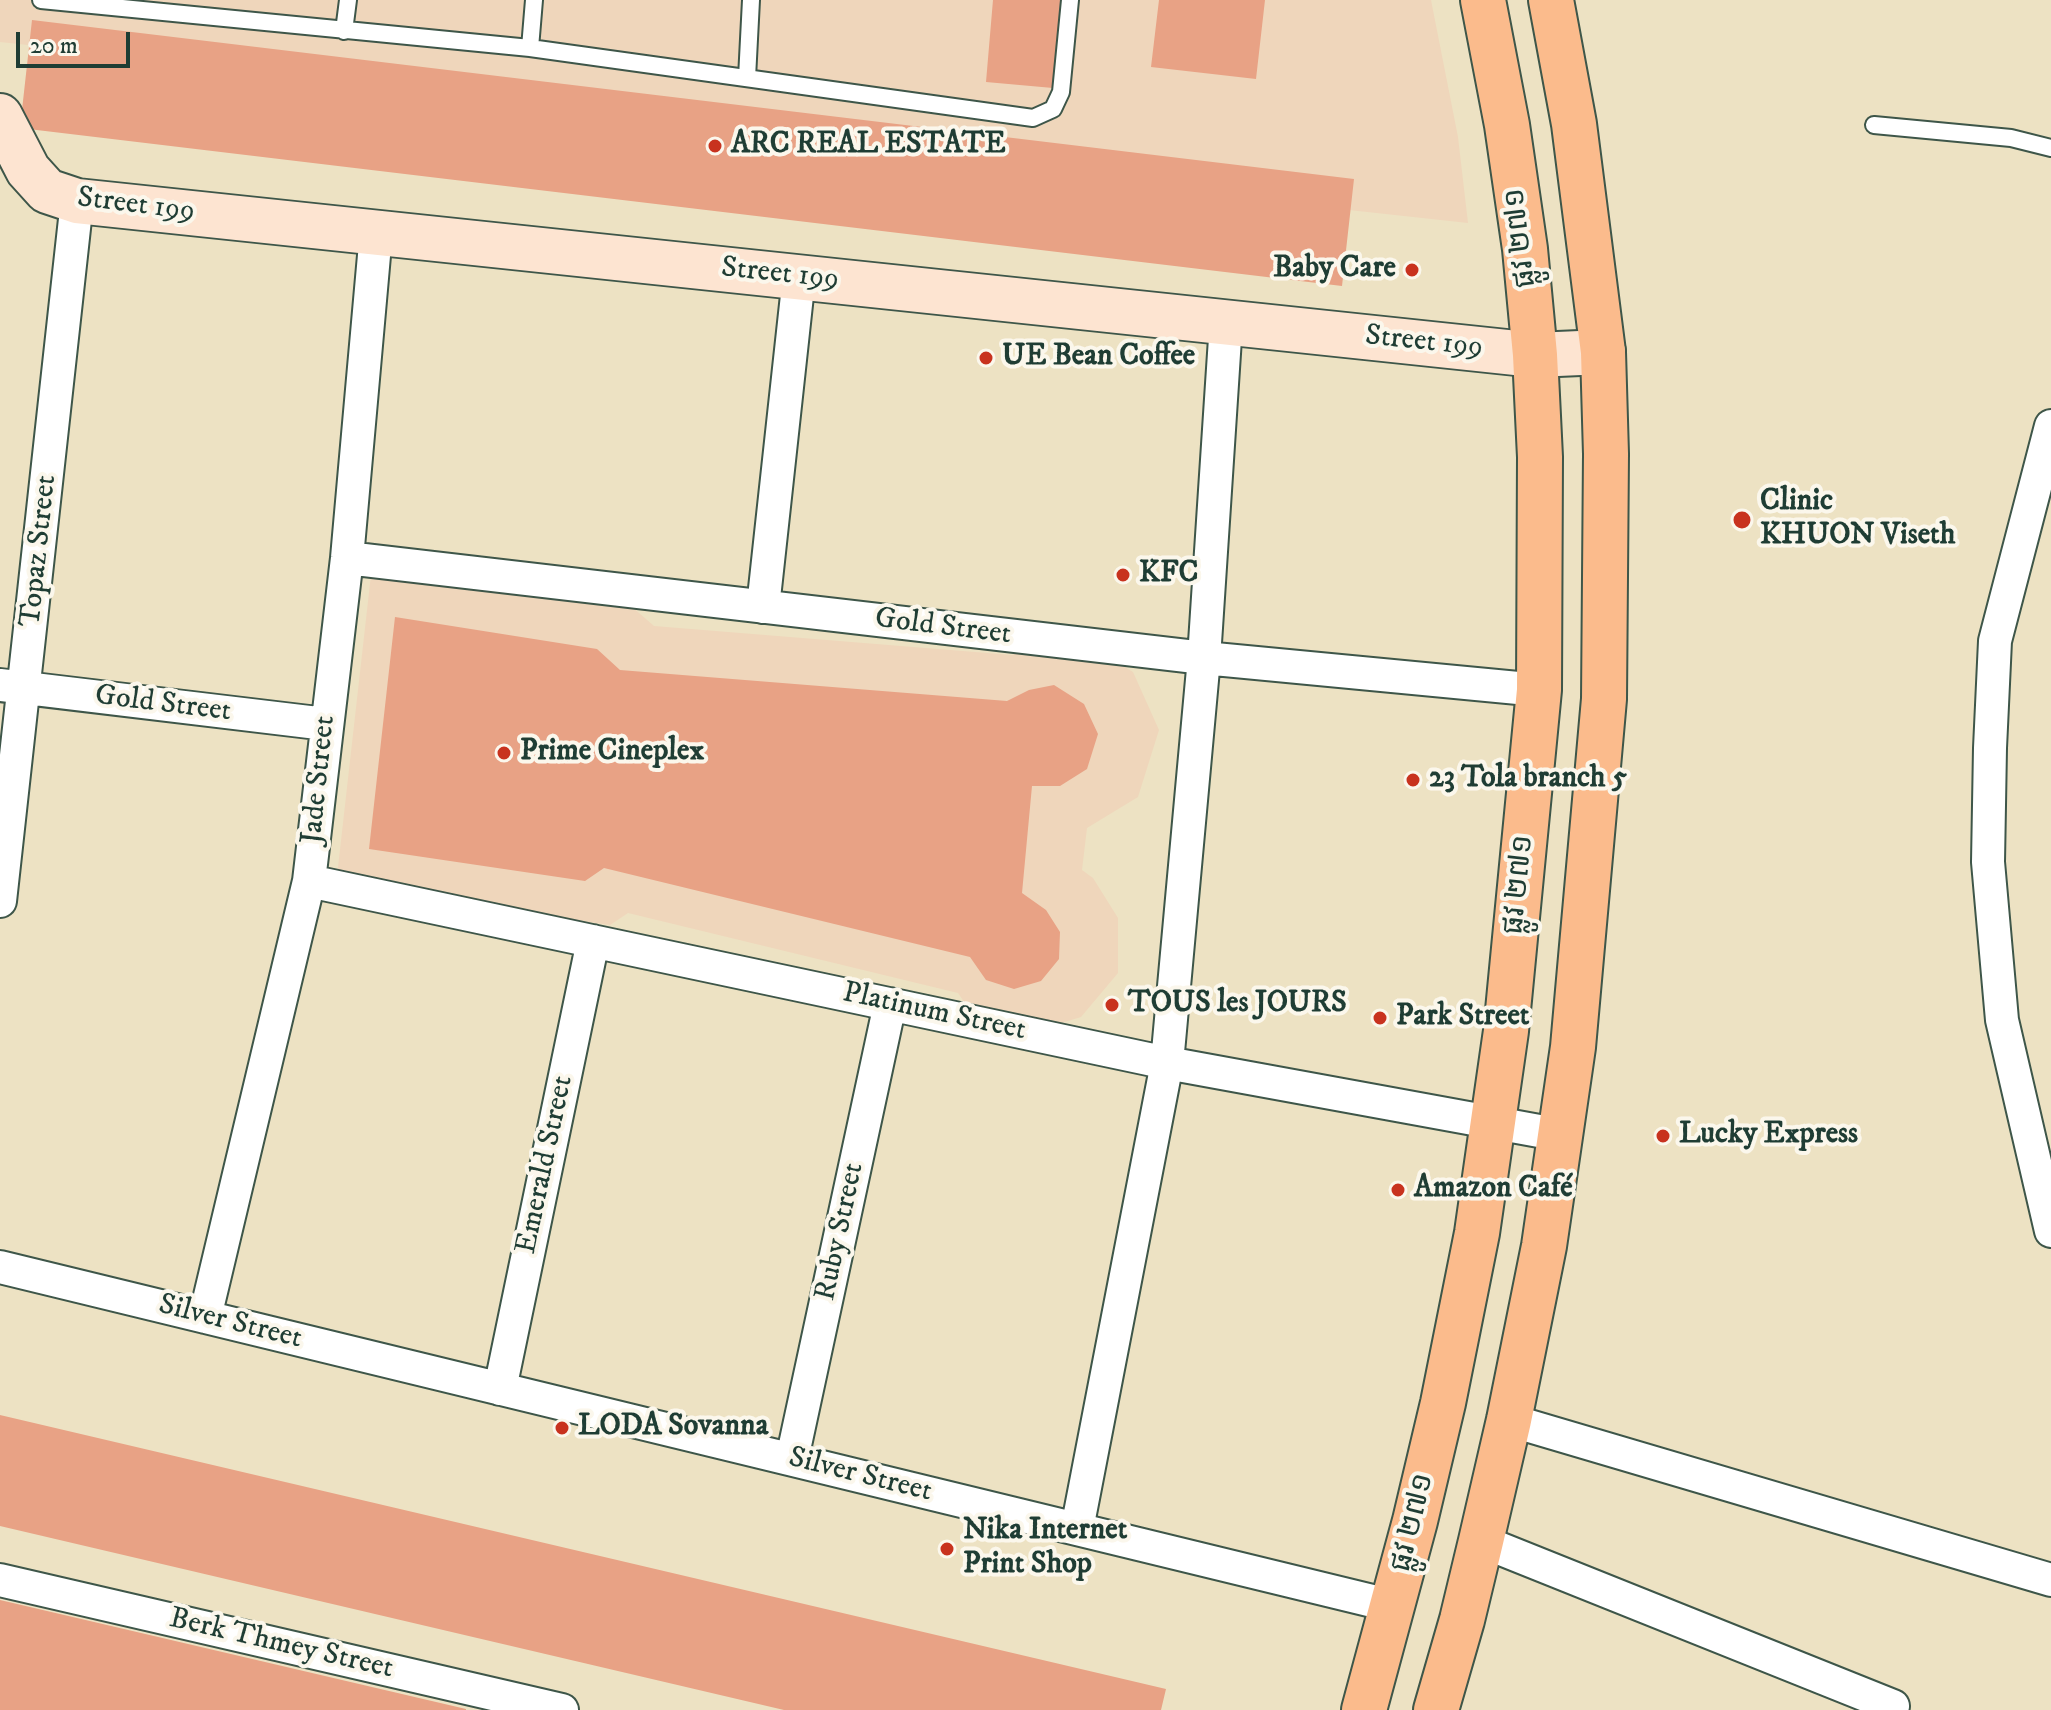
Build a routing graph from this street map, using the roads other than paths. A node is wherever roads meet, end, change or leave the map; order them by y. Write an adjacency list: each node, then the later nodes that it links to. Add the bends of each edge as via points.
1 (41, 0): 8 (lane)
2 (348, 0): 8 (lane)
3 (534, 0): 9 (lane)
4 (751, 0): 10 (lane)
5 (1070, 0): 10 (lane, via 1061,92 1053,109 1033,118)
6 (1483, 0): 19 (main road, ផ្លូវ ២៧១, via 1507,125)
7 (1551, 0): 18 (main road, via 1574,124)
8 (344, 31): 9 (lane)
9 (530, 48): 10 (lane)
10 (747, 78)
11 (0, 116): 14 (street, Street 199, via 28,170 47,191)
12 (1874, 125): 13 (lane, via 2011,138)
13 (2051, 148)
14 (77, 201): 15 (street, Street 199); 24 (street, Topaz Street)
15 (376, 233): 16 (street, Street 199); 21 (street, Jade Street)
16 (799, 277): 17 (street, Street 199); 22 (street)
17 (1226, 323): 19 (street, Street 199); 23 (street)
18 (1603, 352): 19 (street, Street 199); 33 (main road, via 1604,699)
19 (1535, 355): 25 (main road, ផ្លូវ ២៧១)
20 (2051, 426): 34 (street, via 1995,641 1988,862 2002,1020)
21 (347, 558): 22 (street, Gold Street); 26 (street, Jade Street)
22 (763, 607): 23 (street, Gold Street)
23 (1204, 658): 25 (street, Gold Street); 31 (street)
24 (12, 687): 26 (street, Gold Street); 28 (street, Topaz Street)
25 (1539, 690): 32 (main road, ផ្លូវ ២៧១)
26 (326, 724): 27 (street, Jade Street)
27 (309, 881): 29 (street, Platinum Street); 36 (street, Jade Street)
28 (0, 901)
29 (593, 941): 30 (street, Platinum Street); 37 (street, Emerald Street)
30 (890, 1004): 31 (street, Platinum Street); 39 (street, Ruby Street)
31 (1167, 1063): 32 (street, Platinum Street); 40 (street)
32 (1494, 1124): 33 (street, Platinum Street); 44 (main road, ផ្លូវ ២៧១, via 1443,1403)
33 (1561, 1135): 38 (main road)
34 (2051, 1231)
35 (0, 1267): 36 (street, Silver Street)
36 (205, 1317): 37 (street, Silver Street)
37 (500, 1389): 39 (street, Silver Street)
38 (1509, 1420): 41 (main road); 43 (street)
39 (792, 1459): 40 (street, Silver Street)
40 (1077, 1529): 44 (street, Silver Street)
41 (1481, 1541): 45 (street); 48 (main road)
42 (0, 1580): 46 (street, Berk Thmey Street)
43 (2051, 1580)
44 (1393, 1606): 47 (main road, ផ្លូវ ២៧១)
45 (1893, 1706)
46 (562, 1710)
47 (1364, 1710)
48 (1436, 1710)

